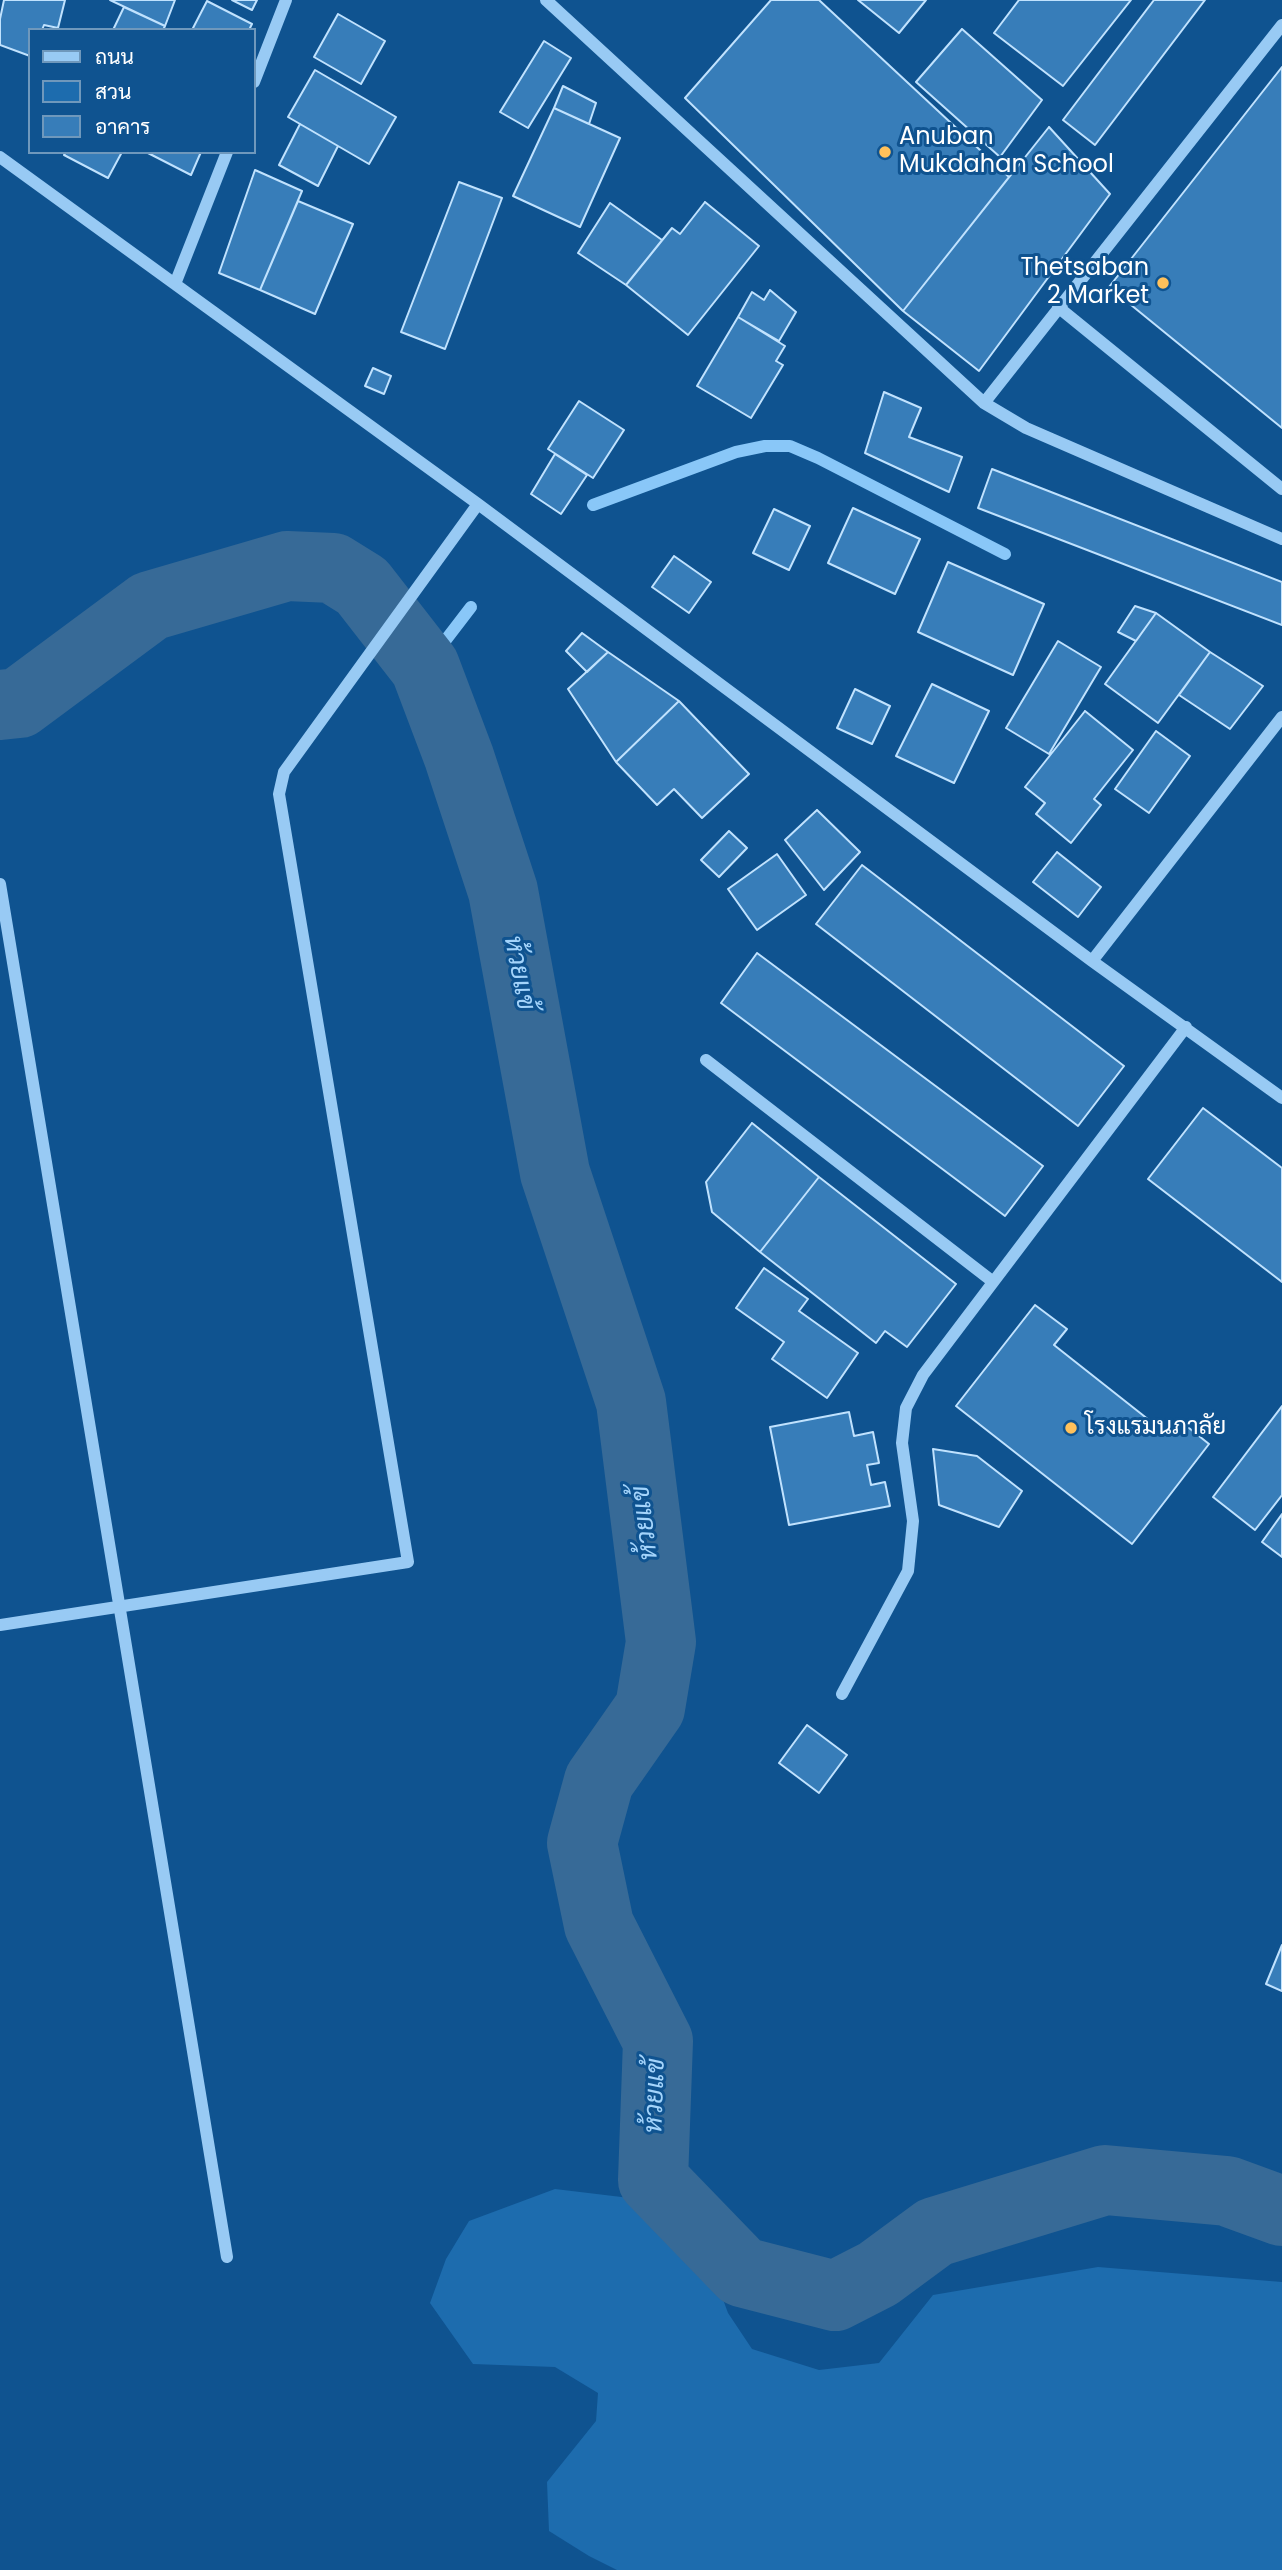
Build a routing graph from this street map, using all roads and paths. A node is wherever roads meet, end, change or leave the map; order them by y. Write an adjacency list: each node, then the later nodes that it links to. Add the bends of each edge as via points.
1 (286, 0): 4 (street)
2 (546, 0): 9 (street)
3 (1282, 25): 8 (street)
4 (256, 77)
5 (226, 154): 7 (street)
6 (0, 157): 7 (street)
7 (175, 284): 11 (street)
8 (1058, 307): 9 (street); 10 (street)
9 (984, 403): 12 (street, via 1026,428)
10 (1282, 489)
11 (478, 503): 15 (street); 20 (street, via 284,772 279,794 408,1562)
12 (1282, 539)
13 (1282, 717): 15 (street)
14 (0, 884): 20 (street)
15 (1092, 961): 16 (street)
16 (1186, 1027): 18 (street); 19 (street)
17 (706, 1060): 19 (street)
18 (1282, 1098)
19 (992, 1281): 22 (street, via 923,1375 906,1408 902,1443 913,1521 908,1571)
20 (118, 1606): 21 (street); 23 (street)
21 (0, 1625)
22 (842, 1694)
23 (227, 2257)

